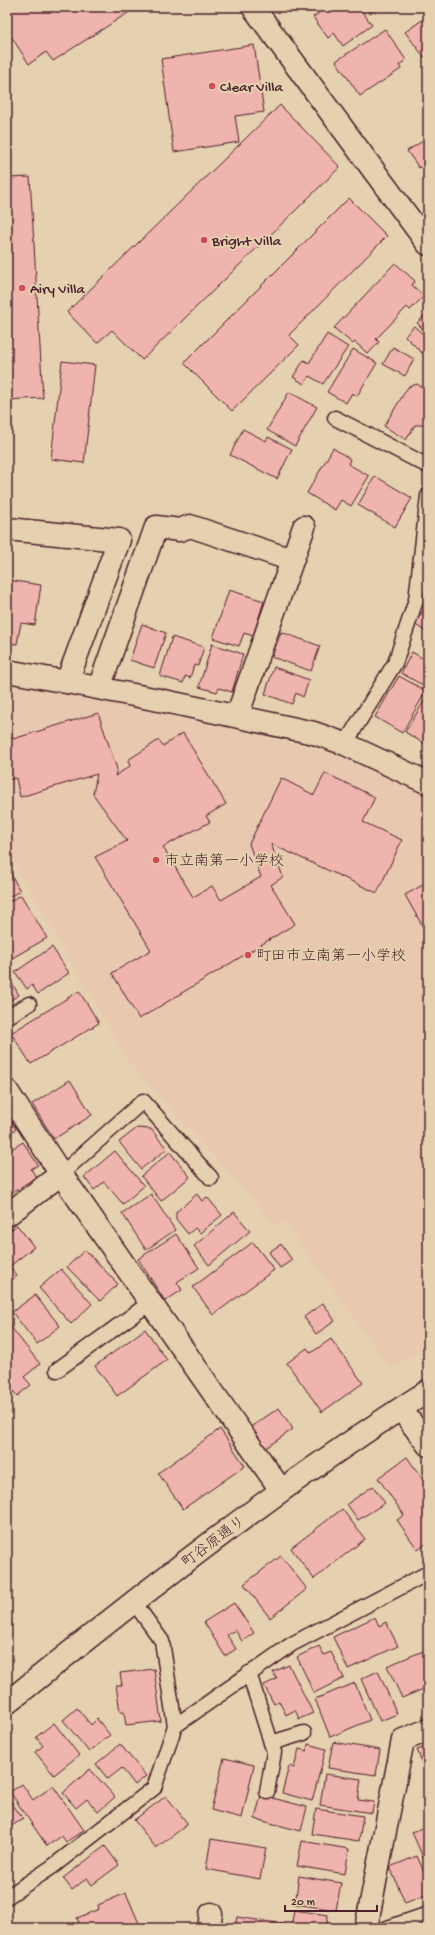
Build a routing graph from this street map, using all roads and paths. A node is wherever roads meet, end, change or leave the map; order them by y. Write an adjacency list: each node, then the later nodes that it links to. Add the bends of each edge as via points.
1 (253, 7): 2 (street)
2 (428, 244)
3 (335, 418): 4 (lane)
4 (428, 466)
5 (427, 500): 13 (lane, via 416,600 395,663)
6 (304, 527): 8 (street)
7 (7, 530): 10 (street, via 119,540)
8 (292, 560): 11 (street, via 190,526 180,530 156,527); 12 (street)
9 (7, 671): 10 (street)
10 (67, 682): 11 (street)
11 (100, 688): 12 (street)
12 (237, 716): 13 (street, via 314,733)
13 (345, 744): 14 (street)
14 (428, 783)
15 (29, 1004): 16 (lane)
16 (7, 1017)
17 (7, 1091): 18 (street)
18 (61, 1174): 19 (lane, via 143,1101); 20 (street); 21 (street)
19 (211, 1178)
20 (7, 1215)
21 (150, 1302): 22 (lane); 26 (street)
22 (57, 1370)
23 (428, 1391): 24 (street, 町谷原通り)
24 (401, 1409): 25 (street); 26 (street, 町谷原通り)
25 (428, 1445)
26 (282, 1490): 28 (street, 町谷原通り)
27 (428, 1573): 29 (lane, via 292,1644)
28 (133, 1601): 30 (street, 町谷原通り); 31 (lane, via 162,1641)
29 (249, 1673): 31 (lane); 34 (lane)
30 (7, 1703)
31 (175, 1726): 36 (lane, via 154,1788 52,1867)
32 (428, 1730): 38 (street, via 403,1740)
33 (304, 1733): 34 (lane)
34 (271, 1743): 35 (lane, via 274,1752)
35 (267, 1792)
36 (7, 1897)
37 (428, 1914): 39 (lane)
38 (366, 1928)
39 (387, 1928)

